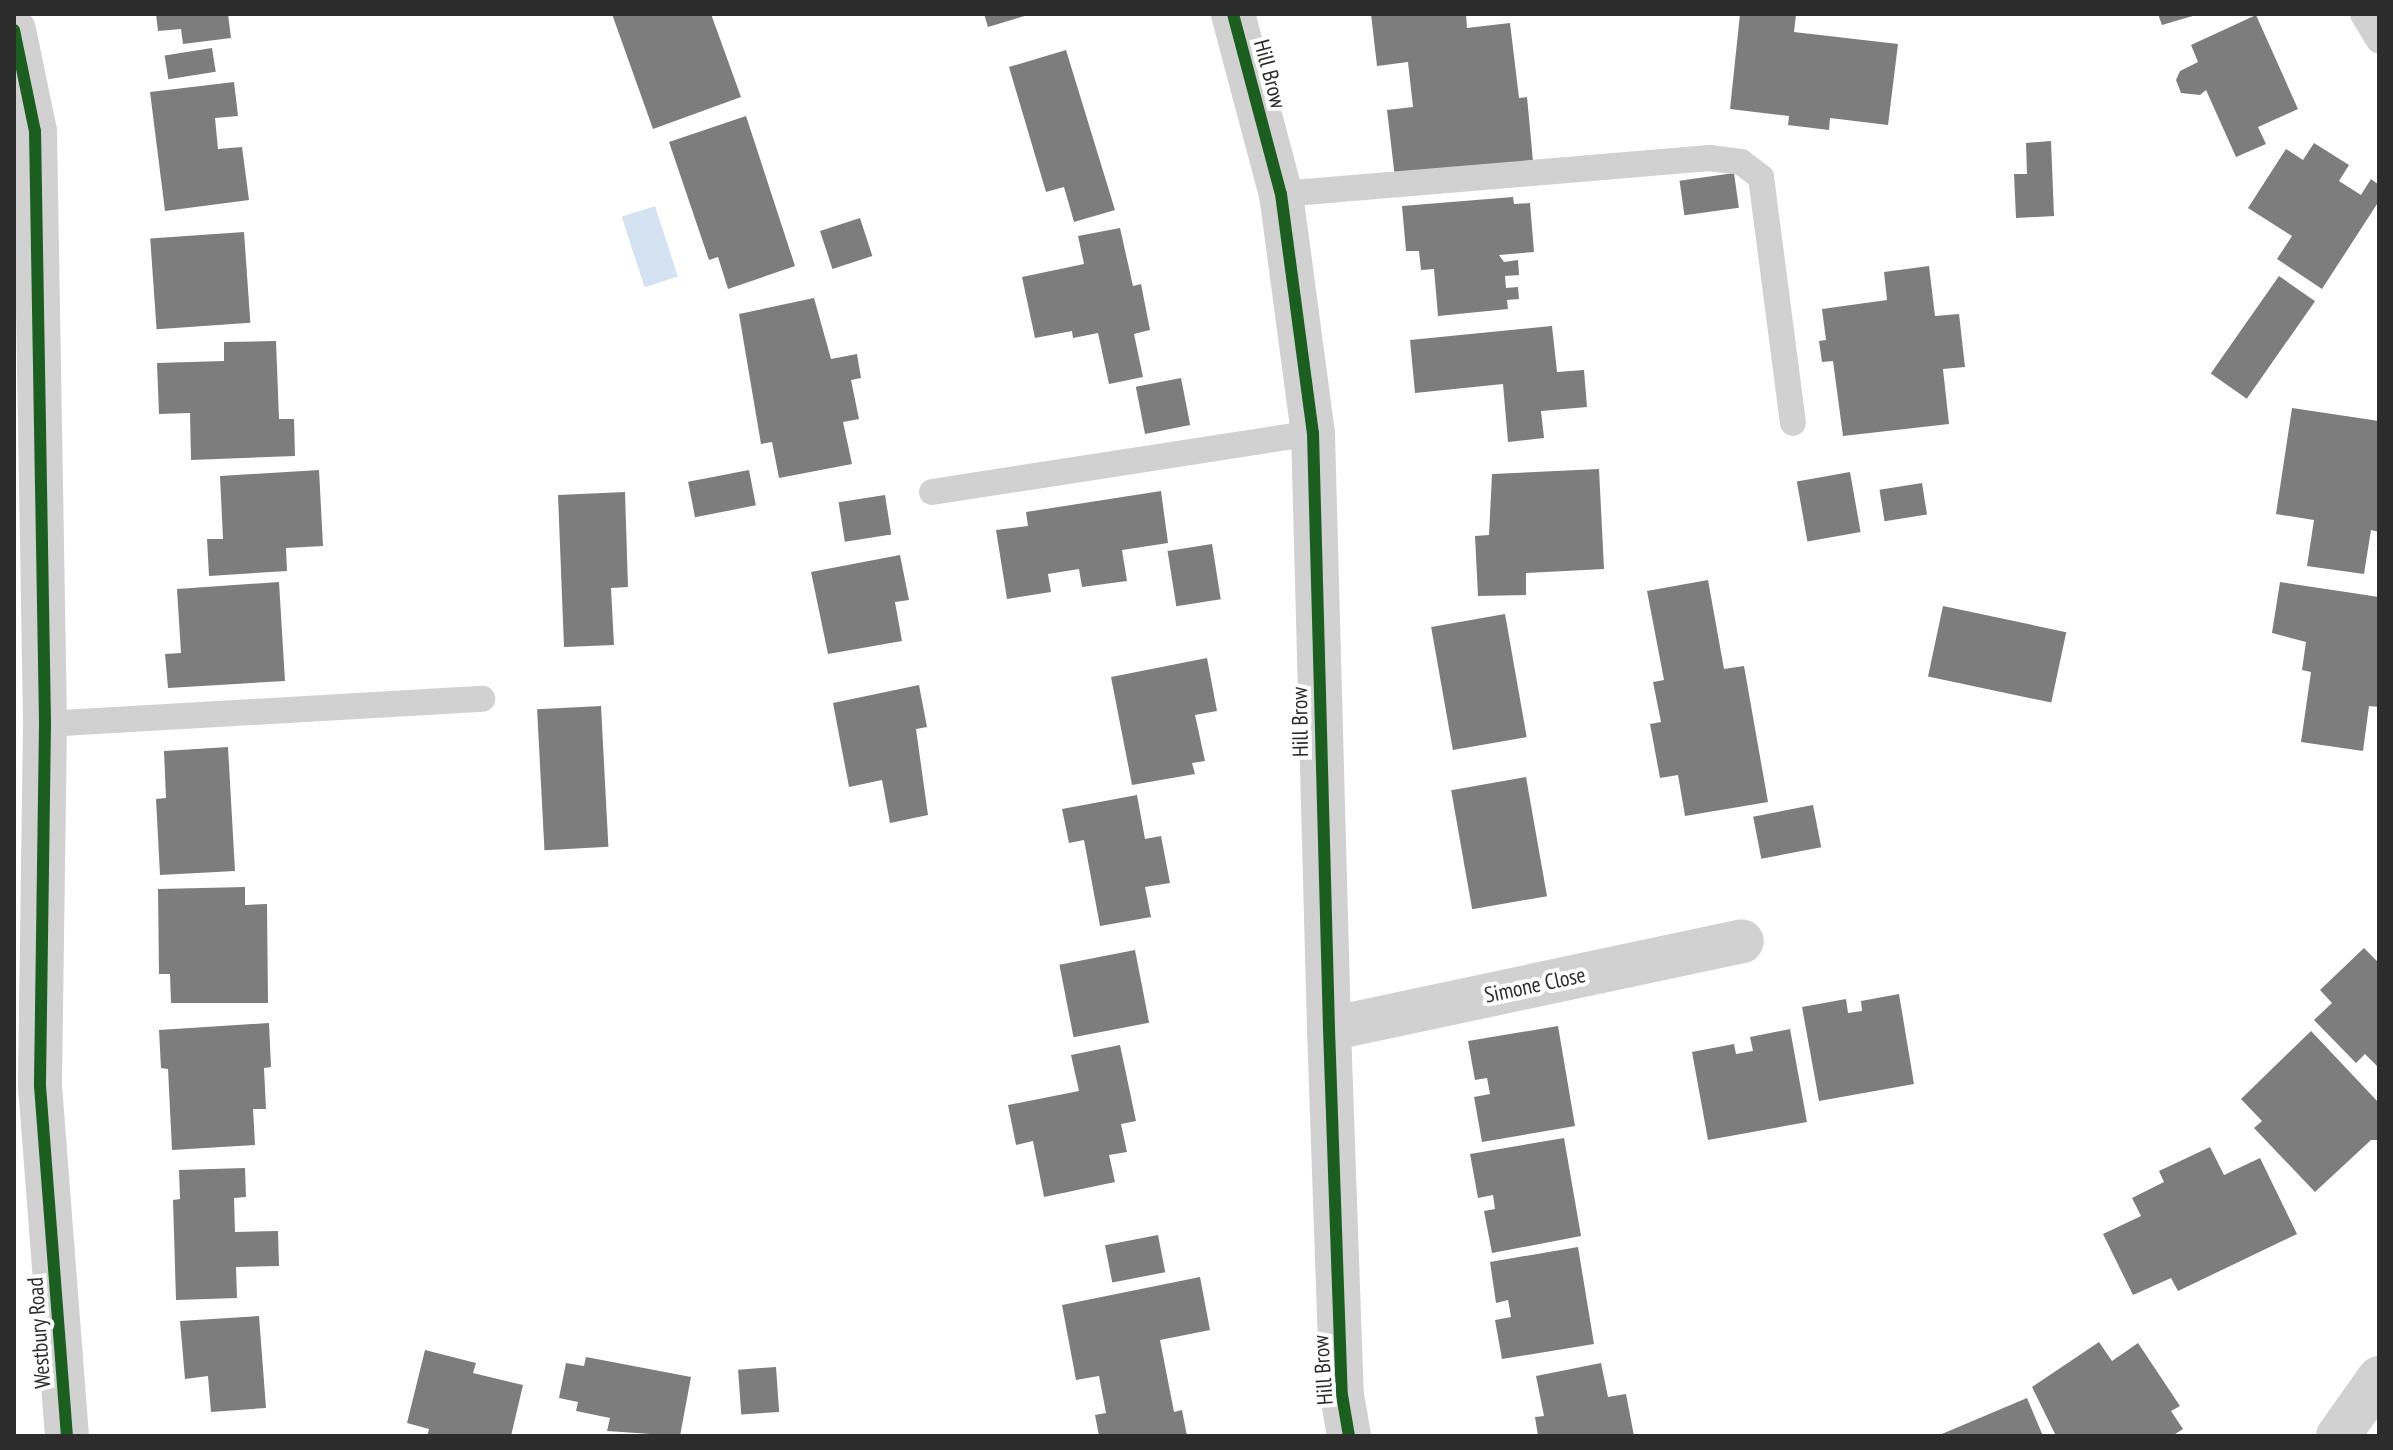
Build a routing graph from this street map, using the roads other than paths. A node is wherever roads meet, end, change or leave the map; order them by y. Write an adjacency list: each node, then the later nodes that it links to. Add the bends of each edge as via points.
1 (1233, 14): 5 (street, Hill Brow)
2 (2363, 14): 4 (lane)
3 (14, 30): 10 (street, Westbury Road, via 35,131)
4 (2379, 41)
5 (1281, 194): 6 (lane, via 1709,158 1741,162 1761,177); 7 (street, Hill Brow)
6 (1793, 423)
7 (1313, 433): 8 (lane); 12 (street, Hill Brow)
8 (932, 492)
9 (482, 699): 10 (lane)
10 (45, 724): 14 (street, Westbury Road, via 40,1086)
11 (1742, 941): 12 (street, Simone Close)
12 (1329, 1029): 15 (street, Hill Brow, via 1342,1395)
13 (2379, 1378): 16 (street)
14 (67, 1436)
15 (1349, 1436)
16 (2338, 1436)

